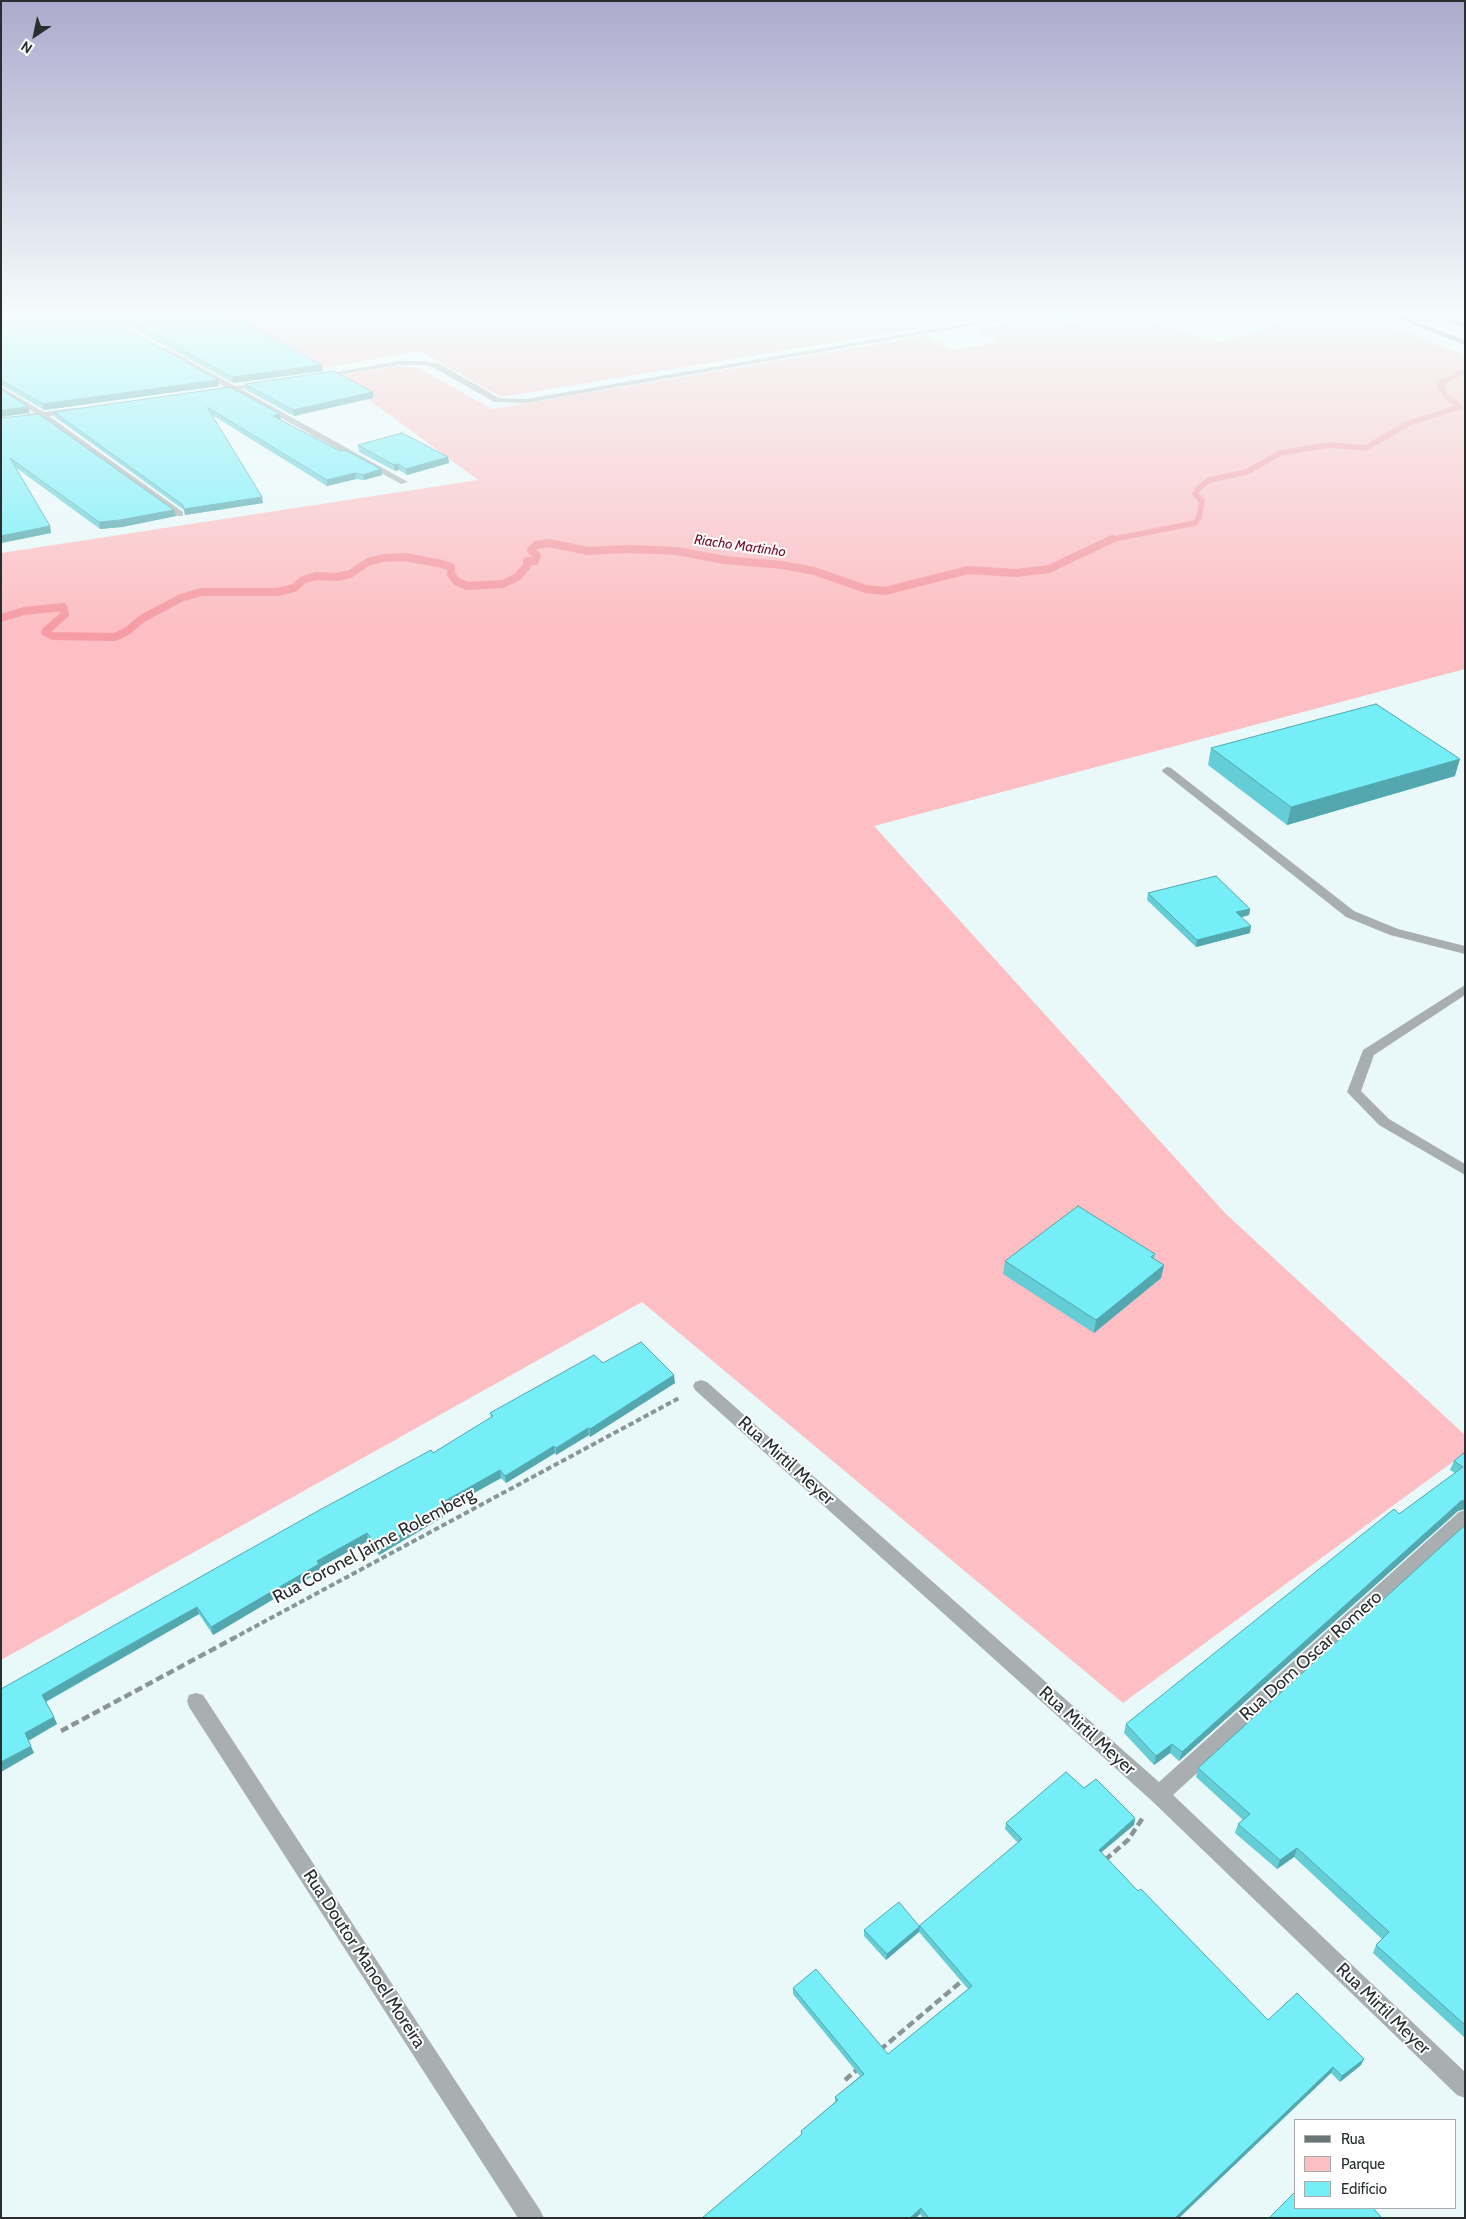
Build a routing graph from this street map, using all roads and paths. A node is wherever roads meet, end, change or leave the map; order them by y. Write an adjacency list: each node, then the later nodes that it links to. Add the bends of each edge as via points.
1 (51, 421): 4 (street)
2 (294, 421): 3 (street)
3 (404, 482)
4 (180, 514)
5 (1167, 770): 6 (street, via 1350,914 1394,932)
6 (1465, 950)
7 (1465, 989): 8 (street, via 1368,1052 1354,1092 1384,1122)
8 (1465, 1170)
9 (701, 1386): 12 (path, Rua Coronel Jaime Rolemberg); 13 (street, Rua Mirtil Meyer)
10 (1465, 1518): 13 (street, Rua Dom Oscar Romero)
11 (196, 1701): 20 (street, Rua Doutor Manoel Moreira)
12 (61, 1731)
13 (1158, 1795): 14 (path, via 1128,1840); 19 (street, Rua Mirtil Meyer)
14 (1098, 1866)
15 (964, 1979): 16 (path)
16 (875, 2055)
17 (860, 2067): 18 (path)
18 (846, 2080)
19 (1465, 2087)
20 (532, 2218)

